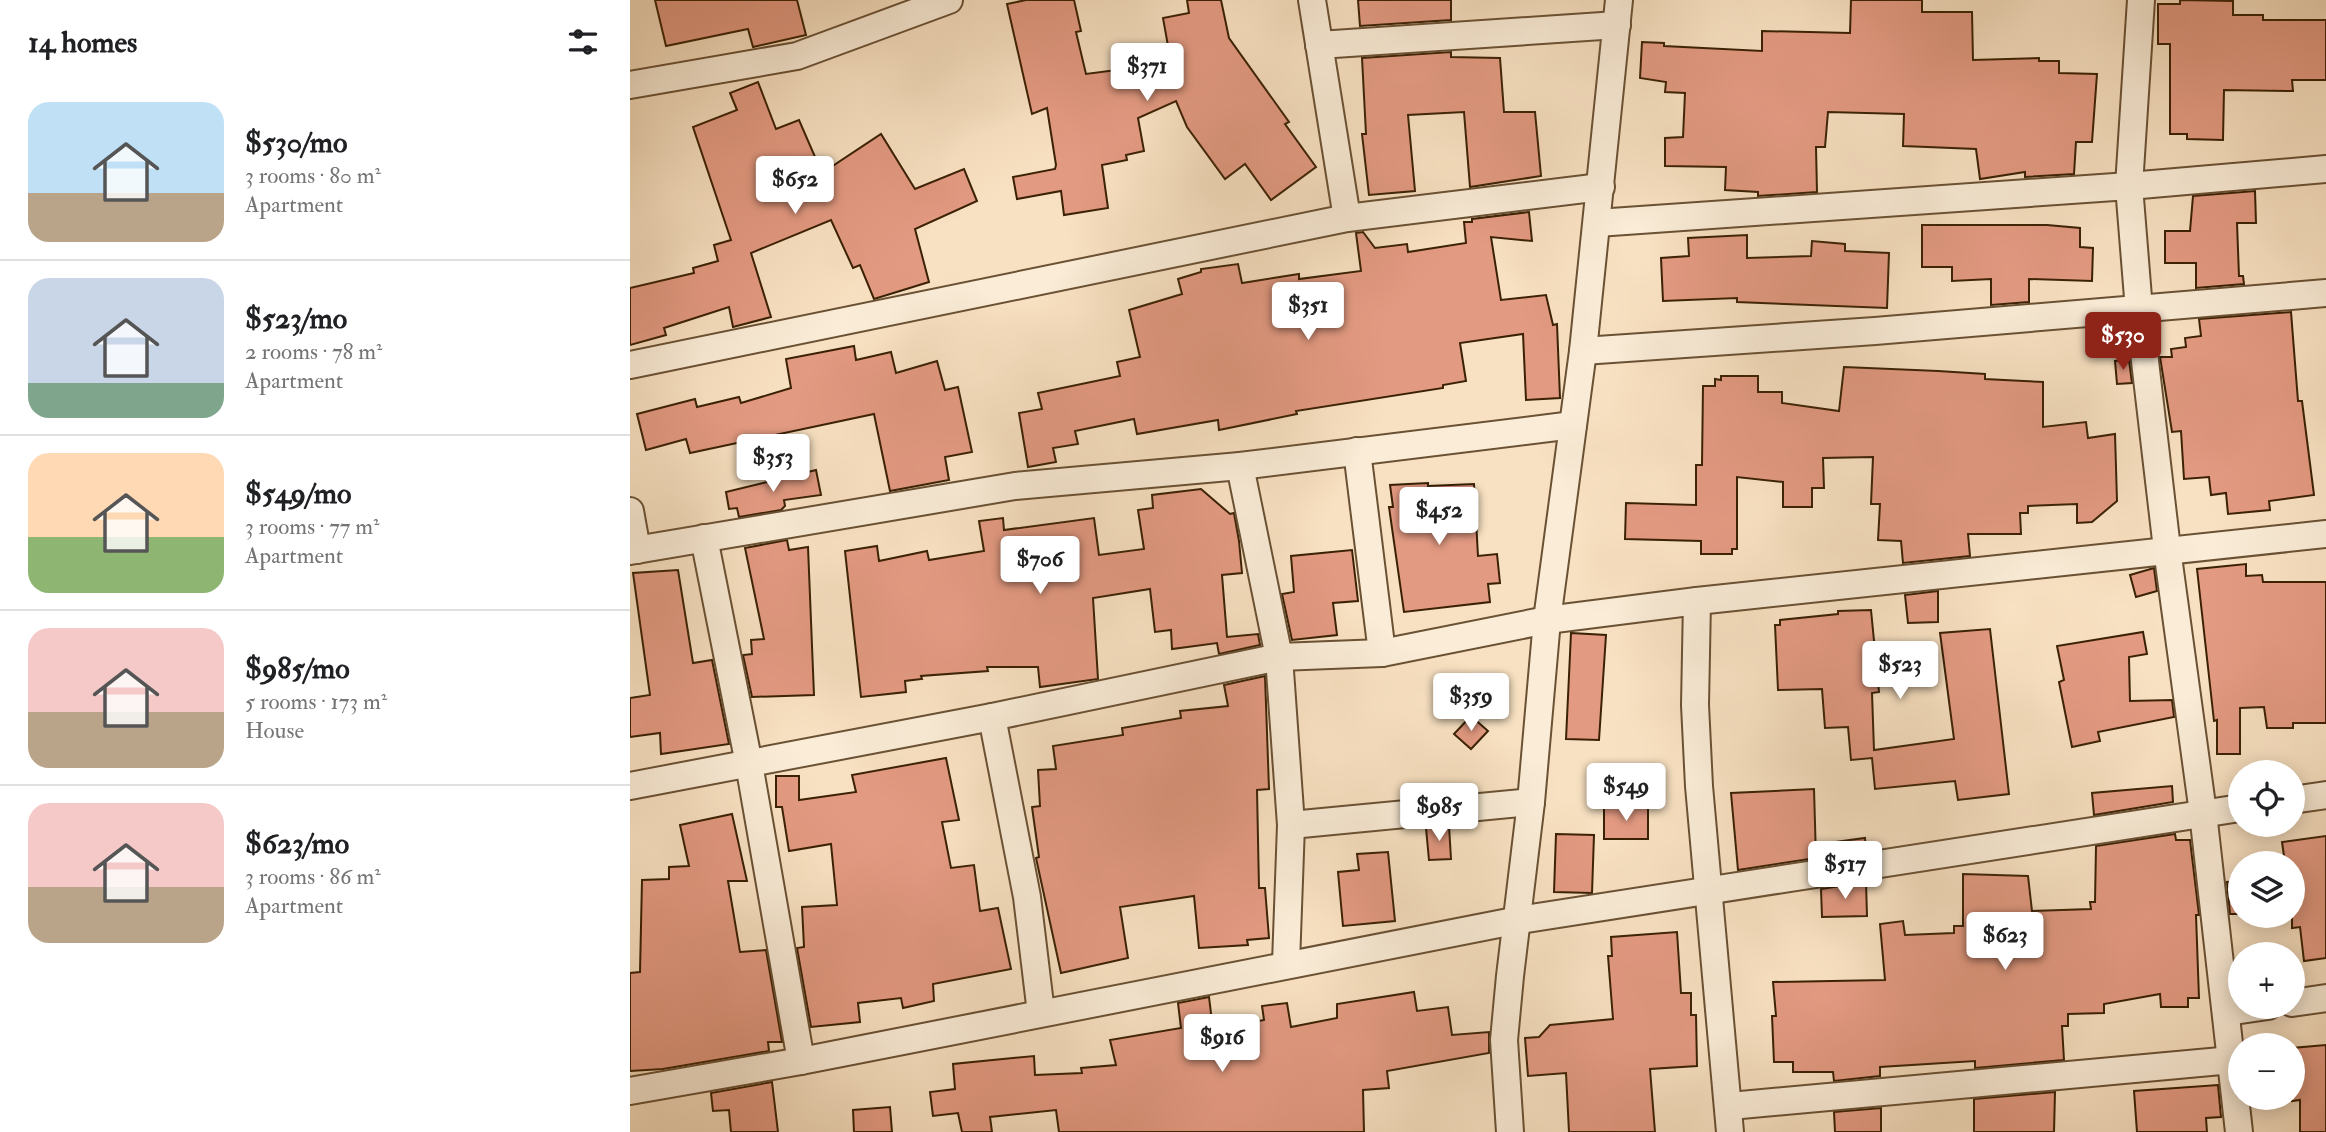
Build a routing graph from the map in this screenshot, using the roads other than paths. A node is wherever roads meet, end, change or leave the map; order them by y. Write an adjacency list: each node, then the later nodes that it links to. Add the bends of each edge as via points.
1 (948, 0): 6 (street, via 797,56)
2 (1312, 0): 5 (street)
3 (2141, 0): 8 (street)
4 (1618, 13): 5 (street); 9 (street)
5 (1319, 45): 10 (street)
6 (630, 85)
7 (2326, 169): 8 (street)
8 (2129, 186): 11 (street); 13 (street)
9 (1601, 187): 10 (street); 11 (street)
10 (1347, 218): 15 (street)
11 (1597, 223): 14 (street)
12 (2326, 293): 13 (street)
13 (2139, 310): 14 (street); 22 (street)
14 (1583, 351): 16 (street)
15 (630, 365)
16 (1573, 425): 17 (street); 25 (street)
17 (1357, 451): 18 (street); 26 (street)
18 (1240, 466): 21 (street, via 1015,486); 27 (street)
19 (630, 511): 23 (street)
20 (2326, 534): 22 (street)
21 (704, 538): 23 (street); 29 (street)
22 (2167, 549): 24 (street); 35 (street)
23 (633, 550)
24 (1697, 601): 25 (street); 37 (street, via 1695,705)
25 (1547, 621): 26 (street); 33 (street)
26 (1382, 653): 27 (street)
27 (1279, 656): 28 (street); 36 (street)
28 (992, 717): 29 (street); 43 (street, via 1027,897)
29 (749, 764): 30 (street); 46 (street)
30 (630, 786)
31 (2326, 795): 32 (street)
32 (2305, 798)
33 (1531, 802): 36 (street); 38 (street)
34 (2228, 810): 35 (street)
35 (2203, 813): 37 (street); 42 (street)
36 (1291, 825): 39 (street)
37 (1708, 889): 38 (street); 49 (street)
38 (1519, 920): 39 (street); 50 (street, via 1504,1040)
39 (1286, 963): 43 (street)
40 (2326, 998): 41 (street)
41 (2305, 1001)
42 (2227, 1012): 44 (street)
43 (1041, 1013): 46 (street)
44 (2229, 1033)
45 (2228, 1060): 49 (street)
46 (801, 1061): 47 (street)
47 (630, 1091)
48 (2237, 1110): 51 (street)
49 (1730, 1119)
50 (1510, 1132)
51 (2239, 1132)

